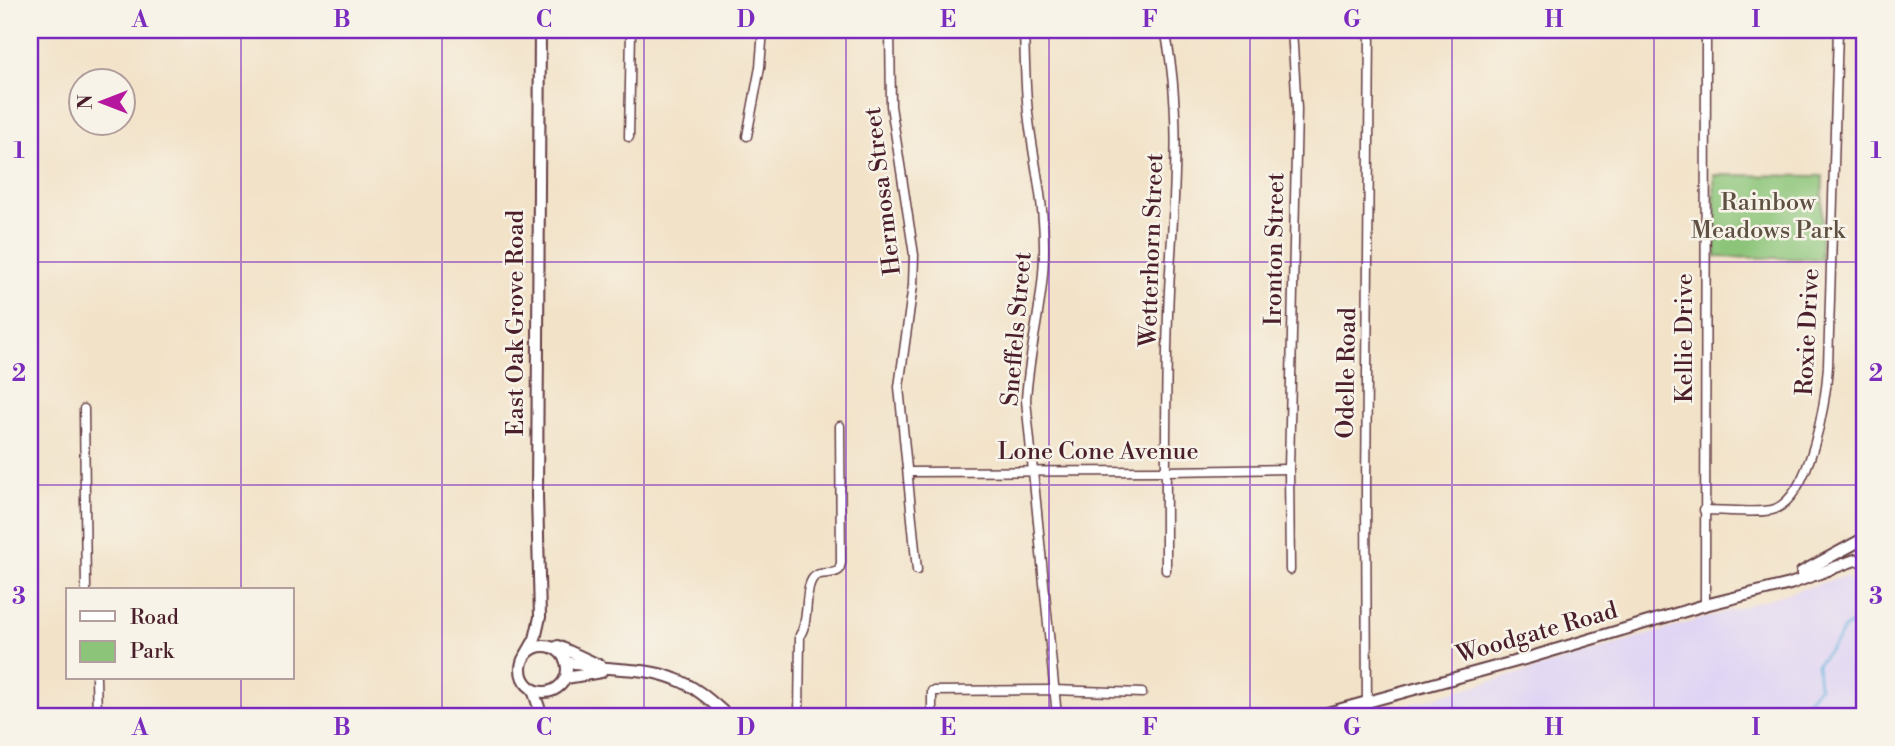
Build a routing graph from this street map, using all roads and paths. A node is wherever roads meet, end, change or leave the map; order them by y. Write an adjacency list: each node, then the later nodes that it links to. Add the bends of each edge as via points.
1 (540, 30): 28 (street, East Oak Grove Road)
2 (631, 30): 12 (street)
3 (763, 30): 11 (street)
4 (890, 30): 17 (street, Hermosa Street, via 891,106 914,255 899,387)
5 (1024, 30): 18 (street, Sneffels Street, via 1026,91 1044,246 1026,400)
6 (1165, 30): 16 (street, Wetterhorn Street, via 1177,177 1168,316)
7 (1292, 30): 15 (street, Ironton Street, via 1297,109)
8 (1370, 30): 40 (street, Odelle Road)
9 (1706, 30): 19 (street, Kellie Drive)
10 (1838, 30): 19 (street, Roxie Drive, via 1828,366 1818,437 1792,496 1774,509)
11 (747, 136)
12 (629, 137)
13 (84, 409): 25 (street)
14 (840, 426): 44 (street, via 841,563 834,573 817,574 808,587 808,613 800,635)
15 (1289, 468): 16 (street, Lone Cone Avenue); 24 (street, Ironton Street)
16 (1167, 471): 18 (street, Lone Cone Avenue); 23 (street, Wetterhorn Street)
17 (908, 472): 18 (street, Lone Cone Avenue); 22 (street, Hermosa Street)
18 (1033, 472): 37 (street, Sneffels Street)
19 (1704, 510): 27 (street, Kellie Drive)
20 (1865, 538): 26 (street, Woodgate Road)
21 (1865, 561): 26 (street, Woodgate Road, via 1855,560)
22 (917, 569)
23 (1166, 570)
24 (1290, 570)
25 (86, 588)
26 (1769, 589): 27 (street, Woodgate Road)
27 (1705, 605): 40 (street, Woodgate Road)
28 (540, 617): 29 (street, East Oak Grove Road); 30 (street, East Oak Grove Road)
29 (549, 642): 30 (street); 31 (street); 32 (street)
30 (527, 653): 36 (street, via 523,677)
31 (567, 662): 32 (street); 34 (street)
32 (603, 667): 33 (street)
33 (616, 670): 34 (street); 43 (street, via 676,679)
34 (566, 678): 38 (street)
35 (96, 680): 42 (street)
36 (533, 690): 38 (street); 41 (street)
37 (1053, 690): 39 (street); 45 (street, via 932,691); 46 (street, Sneffels Street)
38 (553, 691): 41 (street)
39 (1142, 693)
40 (1366, 703): 47 (street, Woodgate Road); 48 (street, Odelle Road)
41 (542, 715)
42 (97, 716)
43 (728, 716)
44 (799, 716)
45 (932, 716)
46 (1056, 716)
47 (1316, 716)
48 (1367, 716)

